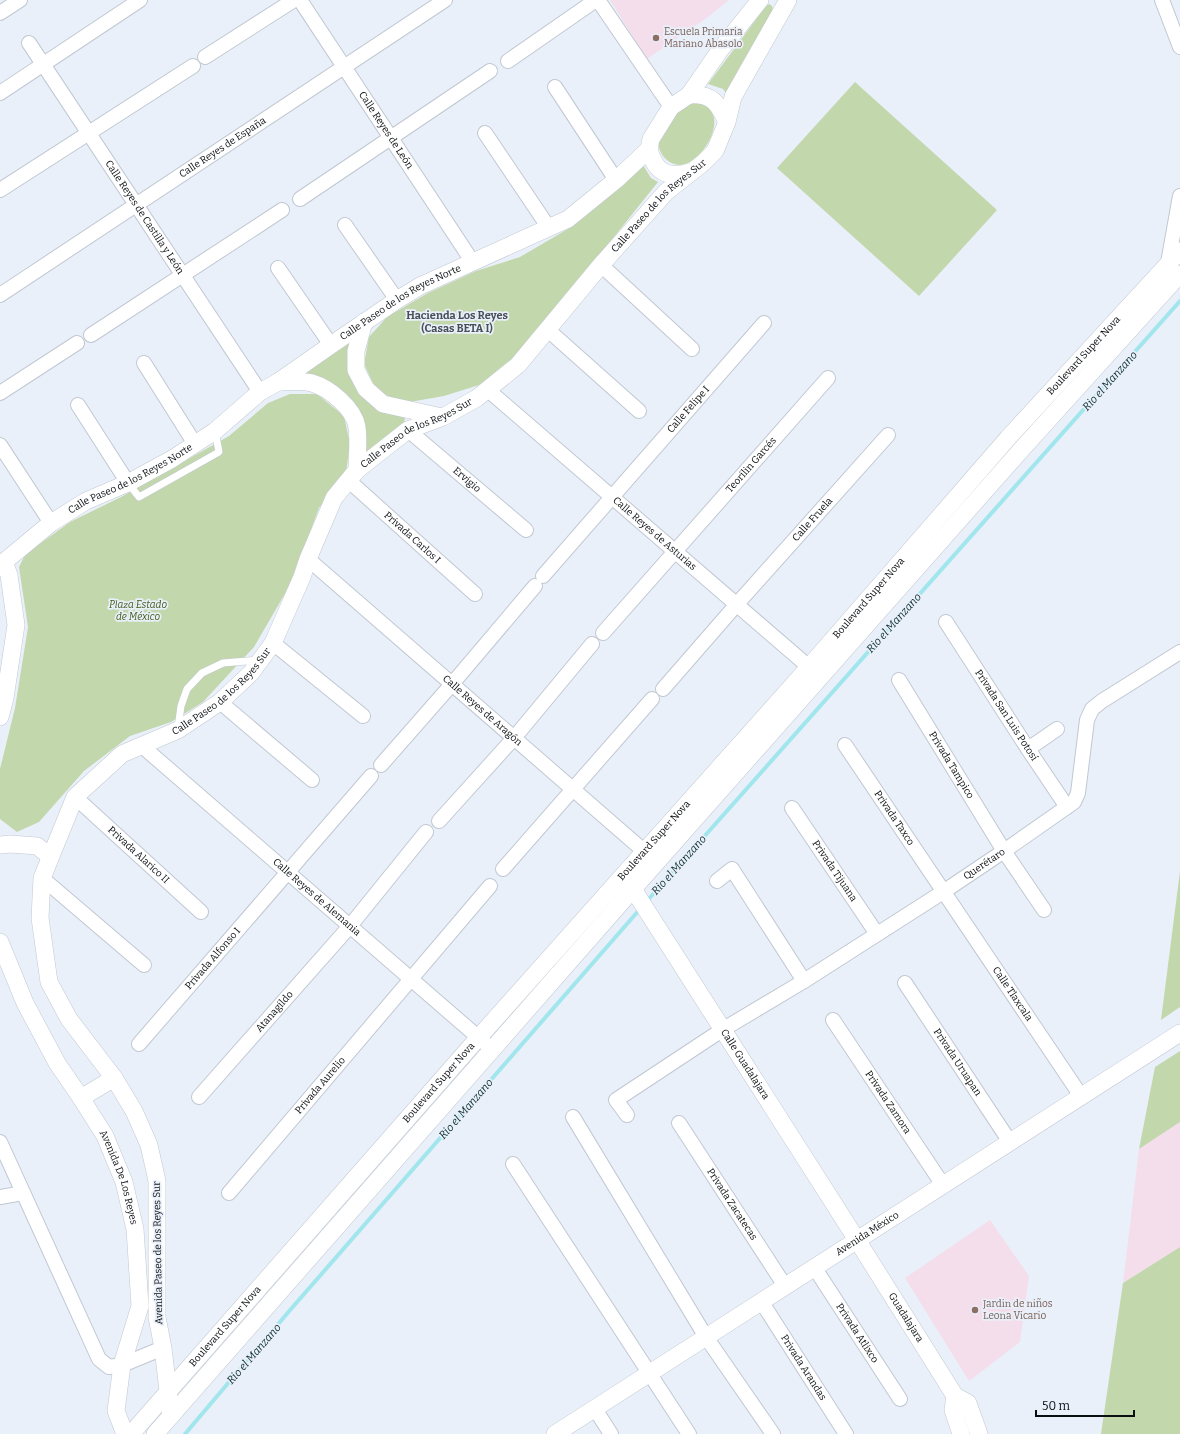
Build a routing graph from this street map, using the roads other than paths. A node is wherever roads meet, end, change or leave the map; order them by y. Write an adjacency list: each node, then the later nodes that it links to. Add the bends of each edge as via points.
1 (20, 0): 10 (street)
2 (140, 0): 15 (street)
3 (294, 0): 13 (street)
4 (300, 0): 17 (street, Calle Reyes de León)
5 (445, 0): 17 (street, Calle Reyes de España)
6 (597, 0): 14 (street); 22 (street)
7 (760, 0): 21 (street, Calle Paseo de los Reyes Norte)
8 (788, 0): 23 (street, Calle Paseo de los Reyes Sur, via 733,97)
9 (1162, 0): 12 (street)
10 (0, 13)
11 (29, 43): 15 (street, Calle Reyes de Castilla y León)
12 (1180, 48)
13 (205, 57)
14 (508, 61)
15 (43, 65): 20 (street); 24 (street, Calle Reyes de Castilla y León)
16 (193, 66): 24 (street)
17 (344, 67): 26 (street, Calle Reyes de León); 33 (street, Calle Reyes de España)
18 (490, 71): 26 (street)
19 (555, 87): 29 (street)
20 (0, 93)
21 (689, 94): 22 (street, Calle Paseo de los Reyes Norte); 23 (street, via 715,100)
22 (671, 107): 27 (street, Calle Paseo de los Reyes Norte, via 651,139)
23 (727, 122): 28 (street, Calle Paseo de los Reyes Sur, via 715,151 704,163)
24 (89, 133): 30 (street); 33 (street, Calle Reyes de Castilla y León)
25 (485, 133): 36 (street)
26 (391, 138): 32 (street); 38 (street, Calle Reyes de León)
27 (649, 149): 28 (street, via 652,158 664,174 673,176); 29 (street, Calle Paseo de los Reyes Norte)
28 (690, 172): 39 (street, Calle Paseo de los Reyes Sur, via 666,192)
29 (616, 180): 36 (street, Calle Paseo de los Reyes Norte, via 568,219)
30 (0, 190)
31 (1180, 196): 41 (street)
32 (300, 199)
33 (136, 205): 42 (street, Calle Reyes de Castilla y León); 43 (street, Calle Reyes de España)
34 (282, 210): 42 (street)
35 (346, 226): 44 (street)
36 (549, 228): 38 (street, Calle Paseo de los Reyes Norte)
37 (1180, 250): 41 (street, Boulevard Super Nova)
38 (472, 261): 44 (street, Calle Paseo de los Reyes Norte)
39 (601, 265): 47 (street, Calle Paseo de los Reyes Sur); 51 (street)
40 (278, 268): 50 (street)
41 (1174, 269): 82 (street, Boulevard Super Nova, via 1008,438)
42 (182, 274): 48 (street); 57 (street, Calle Reyes de Castilla y León)
43 (0, 295)
44 (397, 300): 45 (street, Calle Paseo de los Reyes Norte)
45 (364, 322): 50 (street, Calle Paseo de los Reyes Norte); 60 (street, via 356,351 356,370 366,389 383,404)
46 (764, 323): 68 (street, Calle Felipe I)
47 (548, 330): 55 (street, Calle Paseo de los Reyes Sur, via 518,365); 59 (street)
48 (91, 335)
49 (77, 343): 56 (street)
50 (331, 346): 54 (street, Calle Paseo de los Reyes Norte)
51 (692, 348)
52 (144, 363): 64 (street)
53 (828, 378): 71 (street, Teorilin Garcés)
54 (278, 382): 57 (street, Calle Paseo de los Reyes Norte); 66 (street, via 310,383 325,388 348,408 357,426)
55 (488, 390): 60 (street, Calle Paseo de los Reyes Sur); 68 (street, Calle Reyes de Asturias)
56 (0, 392)
57 (260, 392): 62 (street, Calle Paseo de los Reyes Norte)
58 (78, 405): 67 (street)
59 (639, 411)
60 (443, 417): 61 (street, Calle Paseo de los Reyes Sur)
61 (408, 430): 66 (street, Calle Paseo de los Reyes Sur); 70 (street, Ervigio)
62 (215, 431): 64 (street, Calle Paseo de los Reyes Norte); 67 (lane, via 219,452 139,497)
63 (888, 435): 75 (street, Calle Fruela)
64 (195, 444): 67 (street, Calle Paseo de los Reyes Norte)
65 (0, 445): 69 (street)
66 (353, 476): 72 (street, Calle Paseo de los Reyes Sur, via 334,498); 74 (street, Privada Carlos I)
67 (128, 483): 69 (street, Calle Paseo de los Reyes Norte, via 86,501)
68 (613, 497): 71 (street, Calle Reyes de Asturias); 84 (street, Calle Felipe I)
69 (51, 523): 73 (street, Calle Paseo de los Reyes Norte)
70 (526, 530)
71 (676, 552): 75 (street, Calle Reyes de Asturias); 77 (street, Teorilin Garcés)
72 (308, 559): 78 (street, Calle Paseo de los Reyes Sur); 84 (street, Calle Reyes de Aragón)
73 (2, 564): 89 (street, via 8,575 16,625)
74 (475, 594)
75 (737, 604): 82 (street, Calle Reyes de Asturias); 85 (street, Calle Fruela)
76 (946, 622): 95 (street, Privada San Luis Potosí)
77 (603, 633)
78 (273, 643): 81 (street, Calle Paseo de los Reyes Sur); 88 (street)
79 (592, 644): 92 (street)
80 (1180, 652): 101 (street, Querétaro, via 1092,709 1087,720 1078,793 1074,802)
81 (260, 660): 87 (street, Calle Paseo de los Reyes Sur, via 251,673); 91 (lane, via 223,663 202,673 187,689 181,706)
82 (815, 672): 108 (street, Boulevard Super Nova)
83 (898, 680): 106 (street, Privada Tampico)
84 (452, 684): 92 (street, Calle Reyes de Aragón); 96 (street, Calle Felipe I)
85 (664, 689)
86 (652, 699): 99 (street)
87 (220, 702): 91 (street, Calle Paseo de los Reyes Sur); 98 (street)
88 (363, 716)
89 (0, 717)
90 (1057, 728): 95 (street)
91 (178, 730): 94 (street, Calle Paseo de los Reyes Sur)
92 (514, 738): 99 (street, Calle Reyes de Aragón); 103 (street)
93 (845, 745): 114 (street, Privada Taxco)
94 (142, 746): 100 (street, Calle Paseo de los Reyes Sur, via 122,754); 110 (street, Calle Reyes de Alemania)
95 (1028, 749): 101 (street, Privada San Luis Potosí)
96 (381, 765)
97 (371, 776): 110 (street, Privada Alfonso I)
98 (312, 780)
99 (574, 790): 108 (street, Calle Reyes de Aragón); 109 (street)
100 (75, 797): 107 (street, Calle Paseo de los Reyes Sur); 117 (street, Privada Alarico II)
101 (1067, 807): 106 (street, Querétaro)
102 (792, 808): 119 (street, Privada Tijuana)
103 (439, 821)
104 (426, 832): 118 (street, Atanagildo)
105 (0, 845): 107 (street, via 37,846)
106 (1004, 851): 114 (street, Querétaro); 116 (street, Privada Tampico)
107 (50, 856): 111 (street, Avenida Paseo de los Reyes Sur)
108 (650, 857): 115 (street, Boulevard Super Nova); 128 (street, Boulevard Super Nova)
109 (503, 869)
110 (288, 873): 118 (street, Calle Reyes de Alemania); 129 (street, Privada Alfonso I)
111 (42, 878): 121 (street); 131 (street, Avenida Paseo de los Reyes Sur, via 40,918 50,982 69,1019)
112 (717, 881): 123 (street, via 732,870)
113 (490, 886): 122 (street, Privada Aurelio)
114 (943, 892): 119 (street, Querétaro); 132 (street, Calle Tlaxcala)
115 (635, 893): 126 (street, Calle Guadalajara); 130 (street, Boulevard Super Nova)
116 (1044, 910)
117 (201, 912)
118 (350, 926): 122 (street, Calle Reyes de Alemania); 134 (street, Atanagildo)
119 (877, 934): 123 (street, Querétaro)
120 (0, 942): 133 (street, Avenida De Los Reyes, via 32,1016 57,1063)
121 (144, 965)
122 (411, 978): 128 (street, Calle Reyes de Alemania); 143 (street, Privada Aurelio)
123 (804, 981): 126 (street, Querétaro)
124 (905, 983): 139 (street, Privada Uruapan)
125 (833, 1020): 141 (street, Privada Zamora)
126 (722, 1030): 135 (street, Querétaro, via 616,1100); 145 (street, Calle Guadalajara)
127 (1180, 1033): 132 (street, Avenida México)
128 (479, 1037): 130 (street, Calle Reyes de Alemania); 153 (street, Boulevard Super Nova)
129 (138, 1044)
130 (493, 1049): 157 (street, Boulevard Super Nova)
131 (114, 1078): 133 (street); 150 (street, Avenida Paseo de los Reyes Sur, via 134,1111 148,1145 157,1181 157,1316)
132 (1081, 1096): 139 (street, Avenida México)
133 (81, 1098): 151 (street, Avenida De Los Reyes, via 104,1136 124,1182 135,1229 140,1306)
134 (199, 1098)
135 (627, 1115)
136 (572, 1117): 149 (street)
137 (679, 1123): 147 (street, Privada Zacatecas)
138 (0, 1142): 142 (street)
139 (1010, 1142): 141 (street, Avenida México)
140 (513, 1164): 152 (street)
141 (943, 1185): 145 (street, Avenida México)
142 (23, 1193): 144 (street); 151 (street, via 99,1359 109,1367)
143 (229, 1194)
144 (0, 1197)
145 (857, 1240): 146 (street, Avenida México); 154 (street, Guadalajara)
146 (814, 1267): 147 (street, Avenida México); 155 (street, Privada Atlixco)
147 (785, 1286): 148 (street, Avenida México)
148 (761, 1301): 149 (street, Avenida México); 165 (street, Privada Arandas)
149 (706, 1337): 152 (street, Avenida México); 164 (street)
150 (163, 1348): 151 (street); 153 (street, Avenida Paseo de los Reyes Sur)
151 (122, 1365): 158 (street, Avenida De Los Reyes, via 116,1411)
152 (649, 1373): 156 (street, Avenida México); 163 (street)
153 (167, 1394): 157 (street, Avenida Paseo de los Reyes Sur); 159 (street, Boulevard Super Nova)
154 (955, 1396): 166 (street, via 953,1410); 167 (street, via 968,1403)
155 (900, 1398)
156 (595, 1408): 161 (street, Avenida México); 162 (street)
157 (171, 1416): 160 (street, Boulevard Super Nova)
158 (125, 1434)
159 (131, 1434)
160 (155, 1434)
161 (555, 1434)
162 (611, 1434)
163 (689, 1434)
164 (773, 1434)
165 (846, 1434)
166 (961, 1434)
167 (979, 1434)

